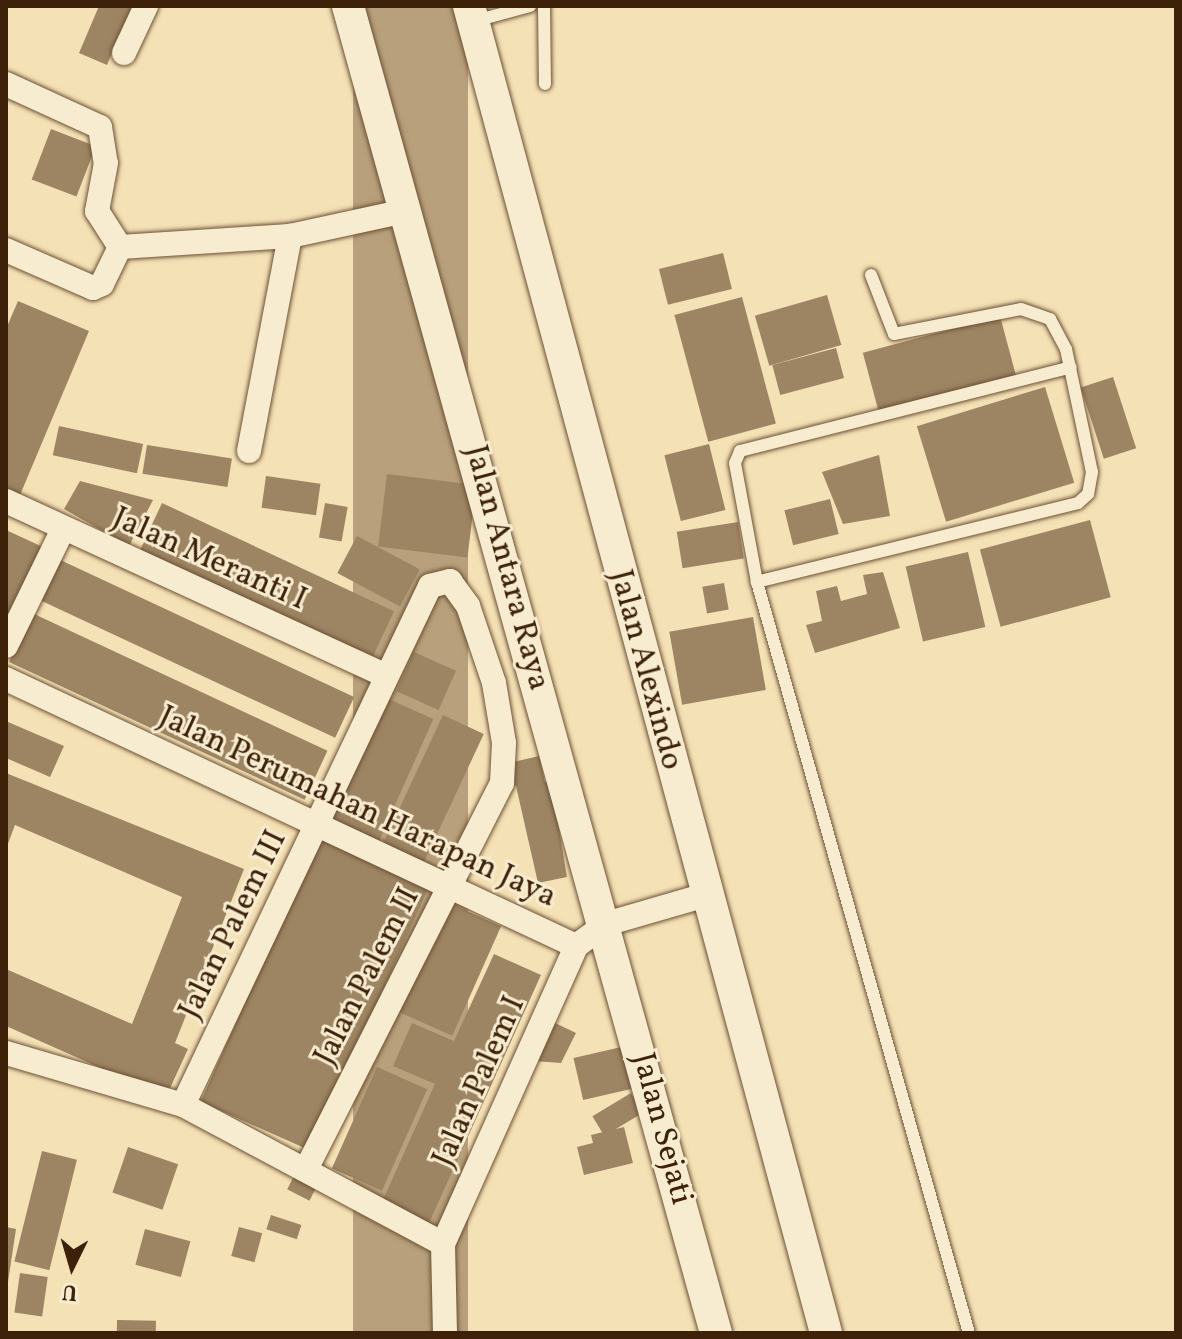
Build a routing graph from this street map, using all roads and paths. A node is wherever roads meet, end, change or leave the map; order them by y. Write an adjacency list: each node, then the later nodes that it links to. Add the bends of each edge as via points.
1 (146, 6): 6 (street)
2 (348, 6): 9 (street, Jalan Antara Raya)
3 (530, 6): 5 (lane)
4 (544, 6): 8 (lane)
5 (471, 14): 25 (street, Jalan Alexindo)
6 (124, 53)
7 (6, 84): 11 (street, via 100,127 106,163 97,211)
8 (545, 84)
9 (406, 211): 10 (street); 26 (street, Jalan Antara Raya)
10 (290, 236): 11 (street); 15 (street)
11 (120, 247): 12 (street, via 102,284 93,288)
12 (6, 250)
13 (871, 275): 14 (lane, via 894,334 1030,309 1060,332)
14 (1071, 367): 18 (lane, via 1092,472 1088,494 1078,503); 18 (lane, via 740,451 735,463)
15 (249, 451)
16 (6, 501): 17 (street, Jalan Meranti I)
17 (63, 529): 20 (street); 21 (street, Jalan Meranti I)
18 (757, 582): 35 (lane)
19 (458, 587): 21 (street, Jalan Palem III, via 442,579 430,586); 24 (street, Jalan Palem II, via 494,683 504,754 492,811)
20 (6, 646)
21 (386, 676): 23 (street, Jalan Palem III)
22 (6, 679): 23 (street, Jalan Perumahan Harapan Jaya)
23 (320, 822): 24 (street, Jalan Perumahan Harapan Jaya); 29 (street, Jalan Palem III)
24 (450, 886): 27 (street, Jalan Perumahan Harapan Jaya); 30 (street, Jalan Palem II)
25 (694, 898): 26 (street, Jalan Perumahan Harapan Jaya); 34 (street, Jalan Alexindo)
26 (617, 921): 27 (street, Jalan Perumahan Harapan Jaya); 33 (street, Jalan Sejati)
27 (576, 946): 31 (street, Jalan Palem I)
28 (6, 1053): 29 (street)
29 (183, 1105): 30 (street)
30 (307, 1167): 31 (street)
31 (443, 1244): 32 (street)
32 (445, 1333)
33 (716, 1333)
34 (826, 1333)
35 (969, 1333)

